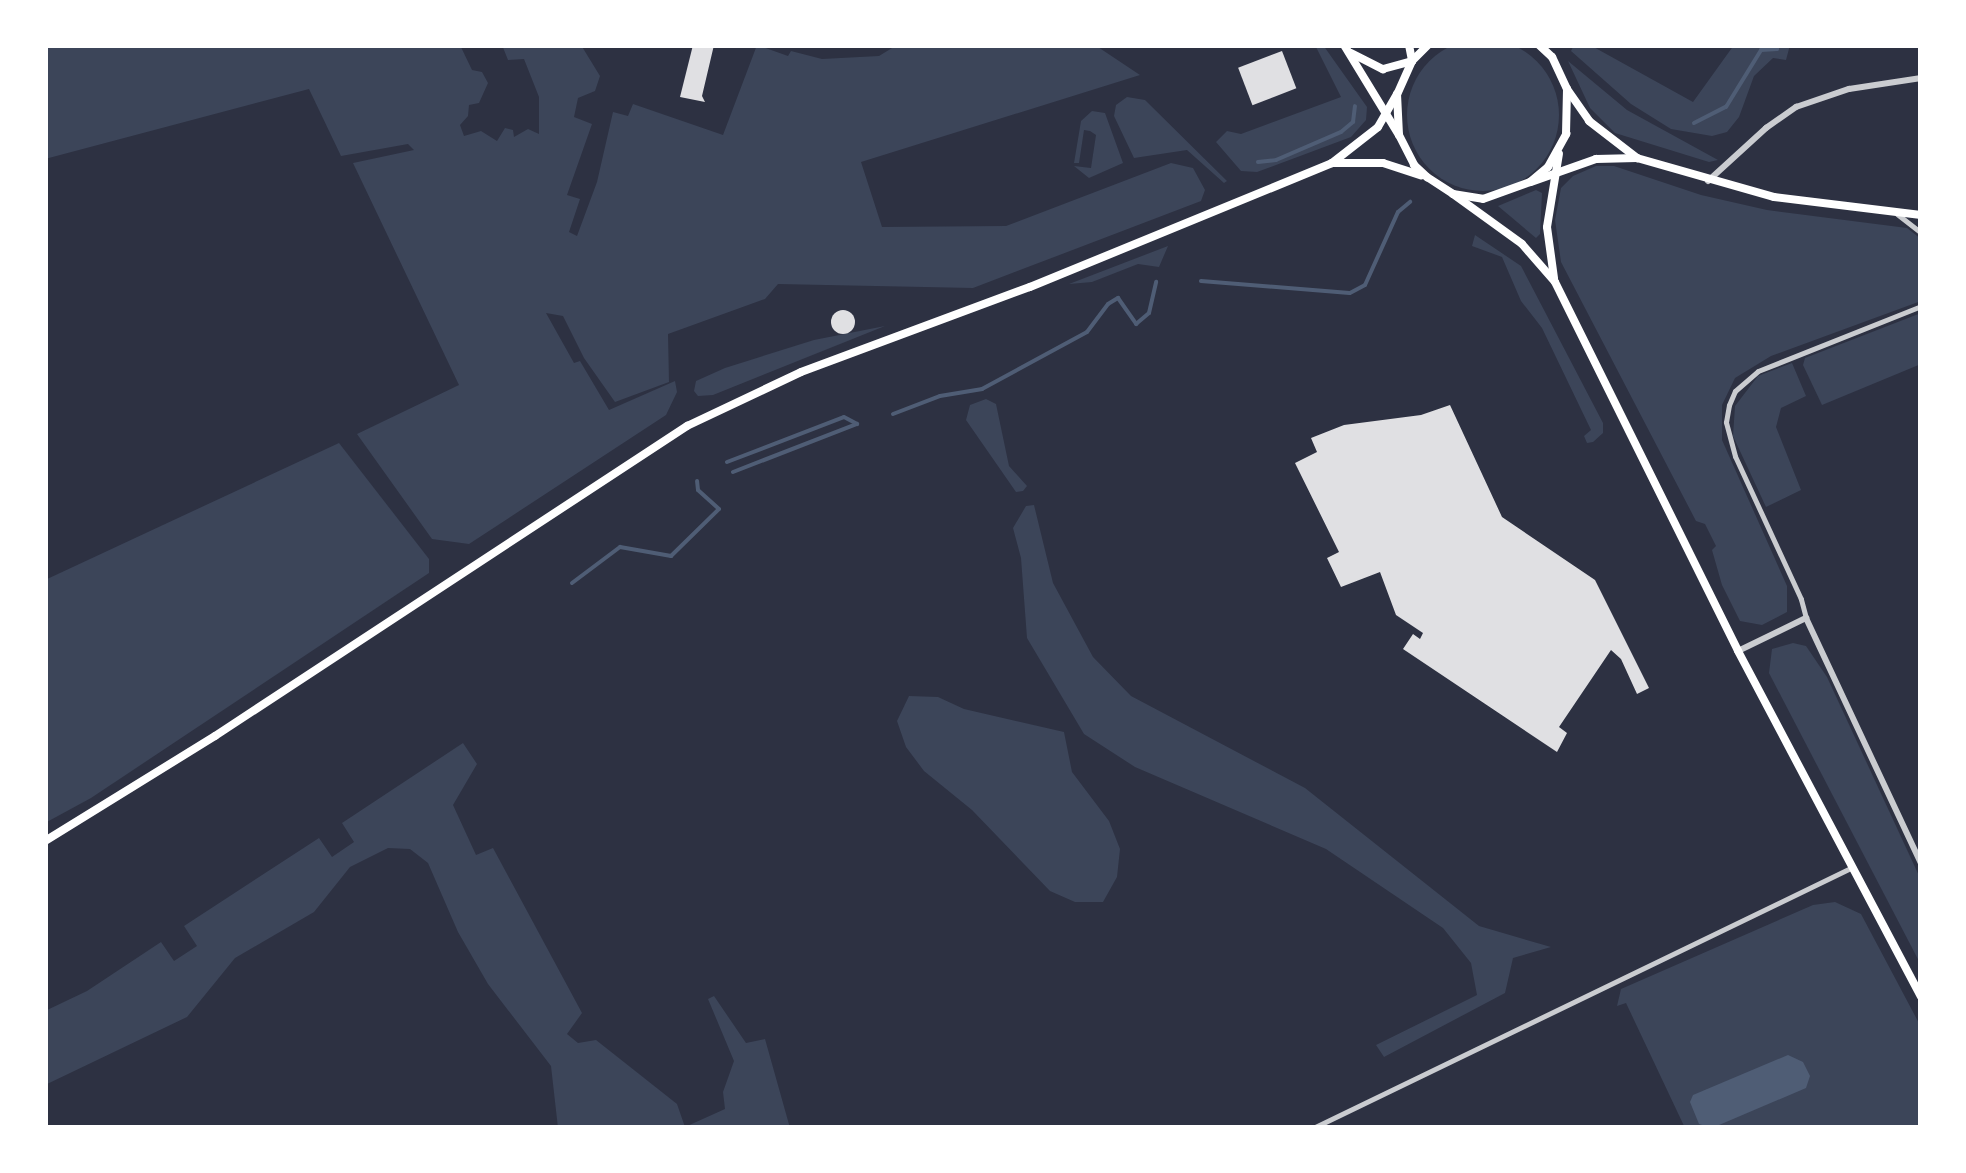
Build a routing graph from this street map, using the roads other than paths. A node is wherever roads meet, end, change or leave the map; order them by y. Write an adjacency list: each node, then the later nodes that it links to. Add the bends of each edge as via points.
1 (1410, 45): 5 (main road)
2 (1428, 45): 5 (main road)
3 (1539, 45): 7 (main road)
4 (1346, 48): 5 (main road, via 1383,70); 9 (main road)
5 (1412, 61): 8 (main road)
6 (1921, 78): 16 (street, via 1850,89 1787,112)
7 (1568, 90): 11 (main road); 12 (main road, via 1589,121)
8 (1396, 94): 9 (main road); 10 (main road)
9 (1385, 115): 10 (main road); 13 (main road)
10 (1399, 136): 15 (main road)
11 (1560, 150): 14 (main road); 17 (main road)
12 (1637, 158): 14 (main road, via 1596,158); 16 (main road)
13 (1332, 163): 15 (main road, via 1383,163); 26 (main road, via 801,372 703,417)
14 (1555, 174): 17 (main road); 22 (main road, via 1547,242)
15 (1427, 177): 18 (main road)
16 (1708, 181): 19 (main road)
17 (1530, 182): 18 (main road, via 1483,199)
18 (1453, 194): 22 (main road, via 1522,244)
19 (1894, 212): 20 (main road); 21 (street)
20 (1921, 215)
21 (1921, 234)
22 (1556, 282): 25 (main road)
23 (1921, 306): 24 (street, via 1758,371 1735,391 1728,439)
24 (1806, 618): 25 (street); 27 (street)
25 (1738, 651): 28 (main road)
26 (45, 840)
27 (1921, 864)
28 (1854, 867): 29 (main road); 30 (street)
29 (1921, 996)
30 (1314, 1128)

